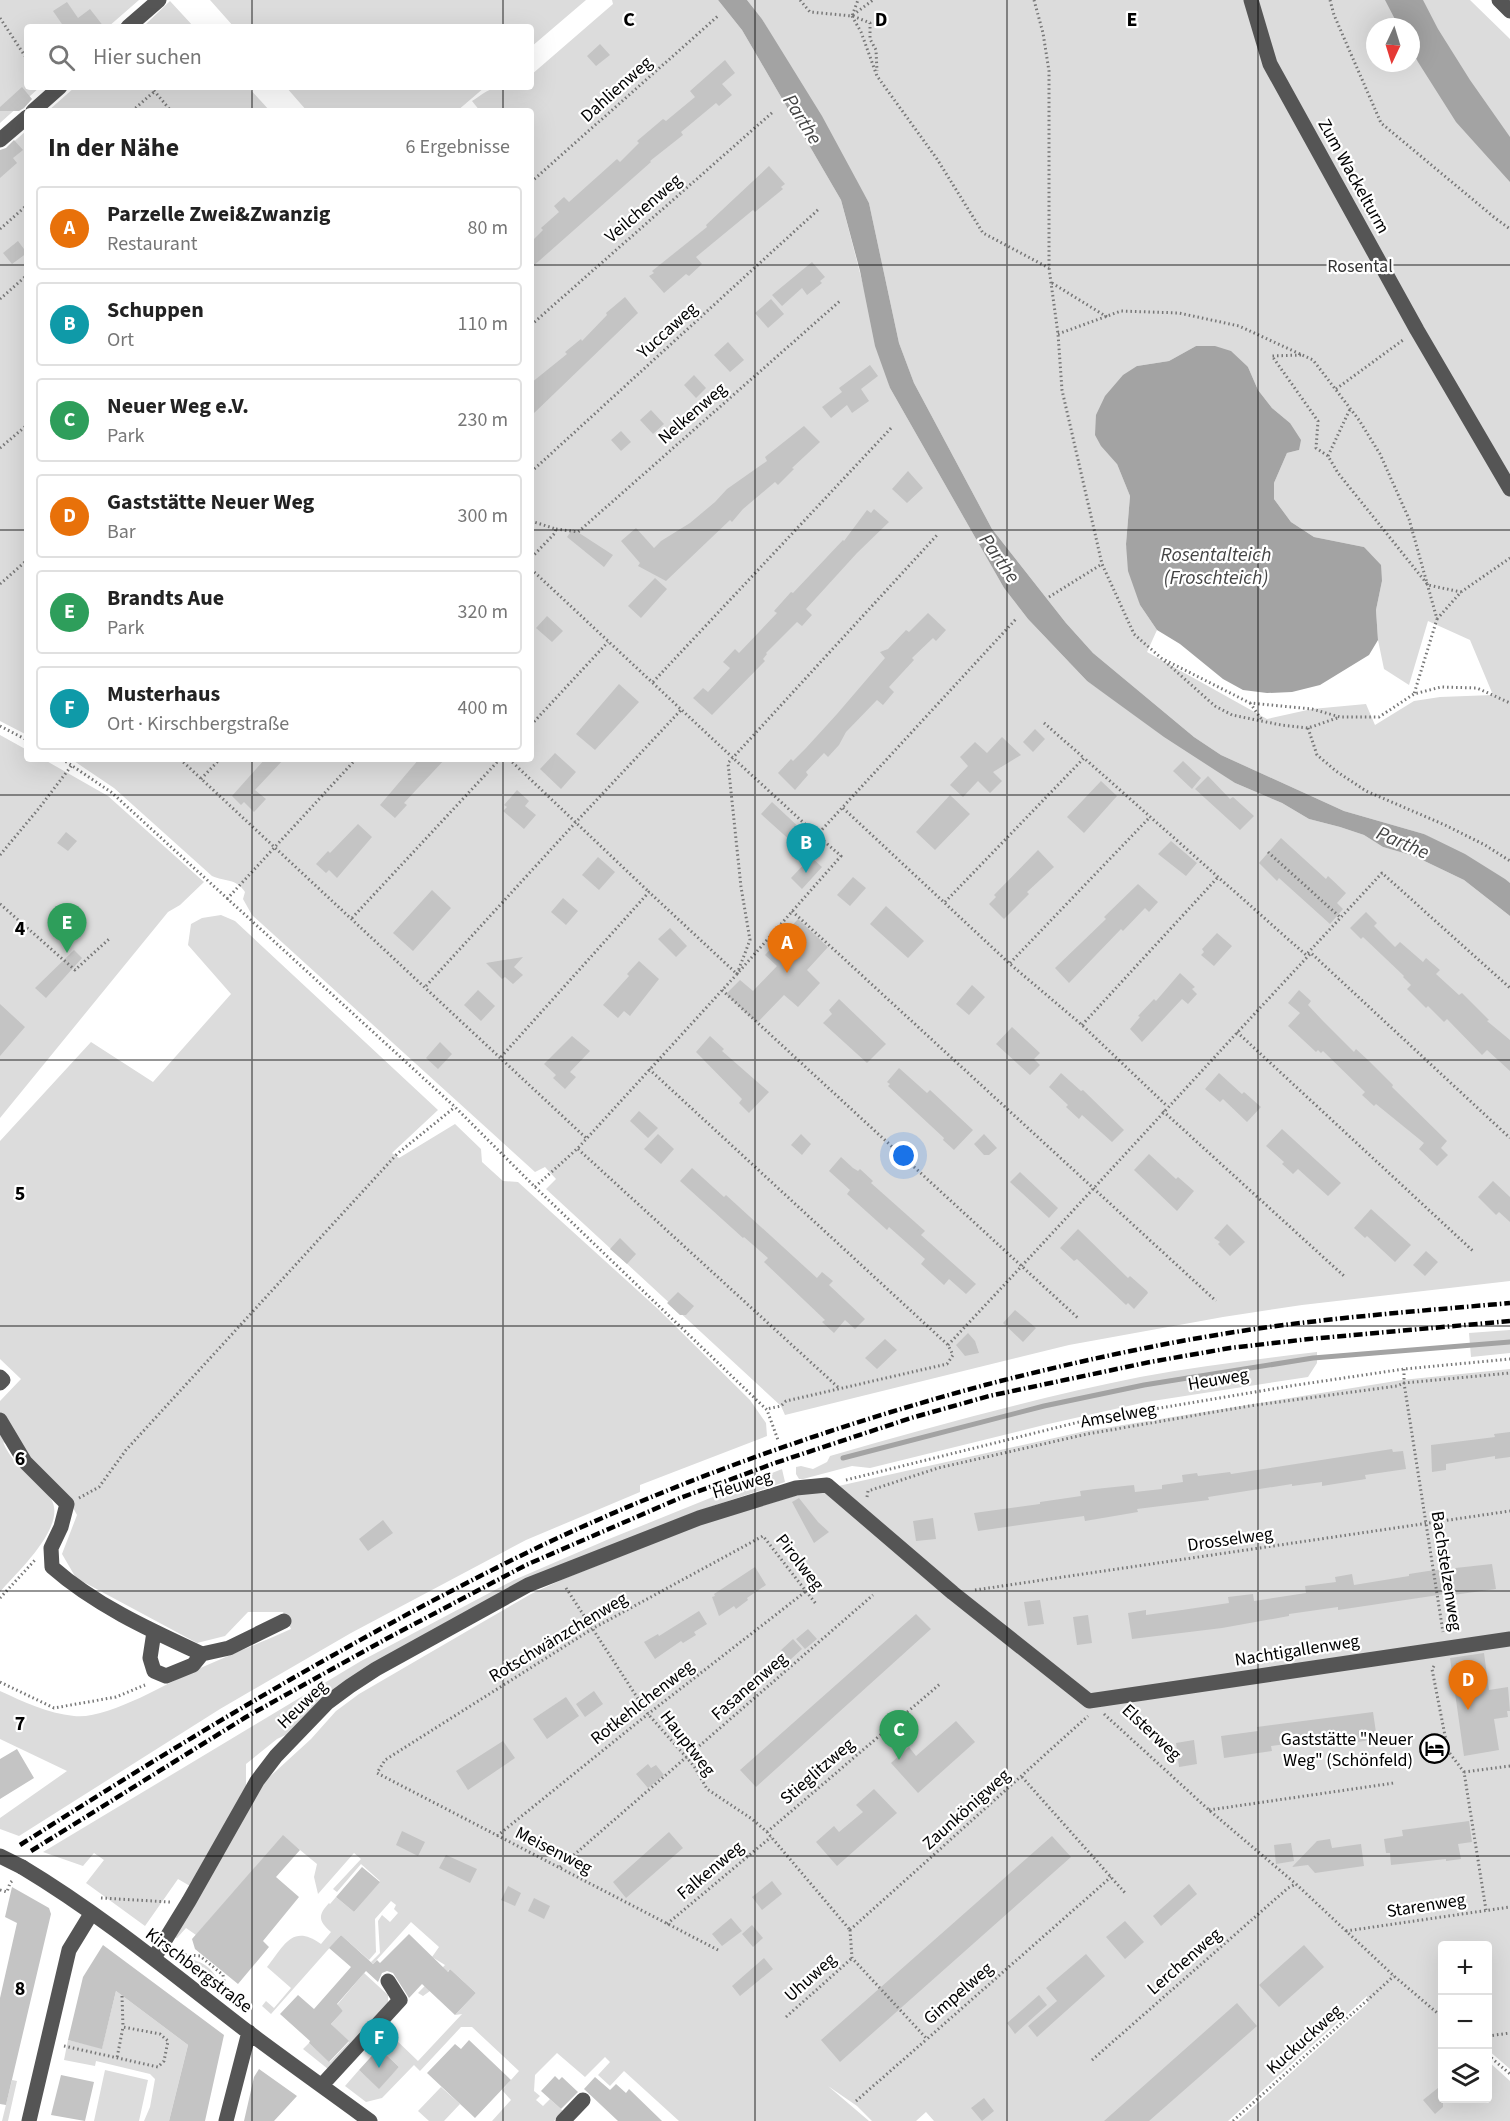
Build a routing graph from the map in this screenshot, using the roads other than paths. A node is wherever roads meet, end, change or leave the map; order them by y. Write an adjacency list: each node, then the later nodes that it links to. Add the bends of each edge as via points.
1 (159, 0): 5 (street)
2 (1251, 0): 10 (street, Zum Wackelturm, via 1270,64)
3 (1499, 0): 4 (street)
4 (1510, 11)
5 (131, 24)
6 (57, 90): 7 (street)
7 (36, 108)
8 (24, 120): 9 (street)
9 (0, 140)
10 (1510, 489)
11 (0, 1377): 12 (street)
12 (0, 1383)
13 (0, 1420): 15 (street, via 25,1462 67,1504 51,1548 52,1567 72,1585)
14 (284, 1621): 17 (street, via 229,1648)
15 (154, 1632): 17 (street); 17 (street, via 150,1658 154,1671 166,1676 193,1665)
16 (1510, 1639): 18 (street, Nachtigallenweg)
17 (202, 1654)
18 (1094, 1705): 21 (street, Heuweg, via 953,1593 827,1485 796,1488 699,1518 528,1585 376,1669 327,1703 257,1781)
19 (0, 1856): 20 (street, Kirschbergstraße, bridge, via 58,1889)
20 (92, 1914): 21 (street, Kirschbergstraße); 26 (street, via 69,1950)
21 (154, 1958): 23 (street, Kirschbergstraße)
22 (388, 1981): 24 (street, via 400,2000)
23 (249, 2032): 24 (street, Kirschbergstraße); 27 (street)
24 (322, 2085): 28 (street, Kirschbergstraße)
25 (583, 2100): 29 (street)
26 (29, 2121)
27 (226, 2121)
28 (370, 2121)
29 (563, 2121)

